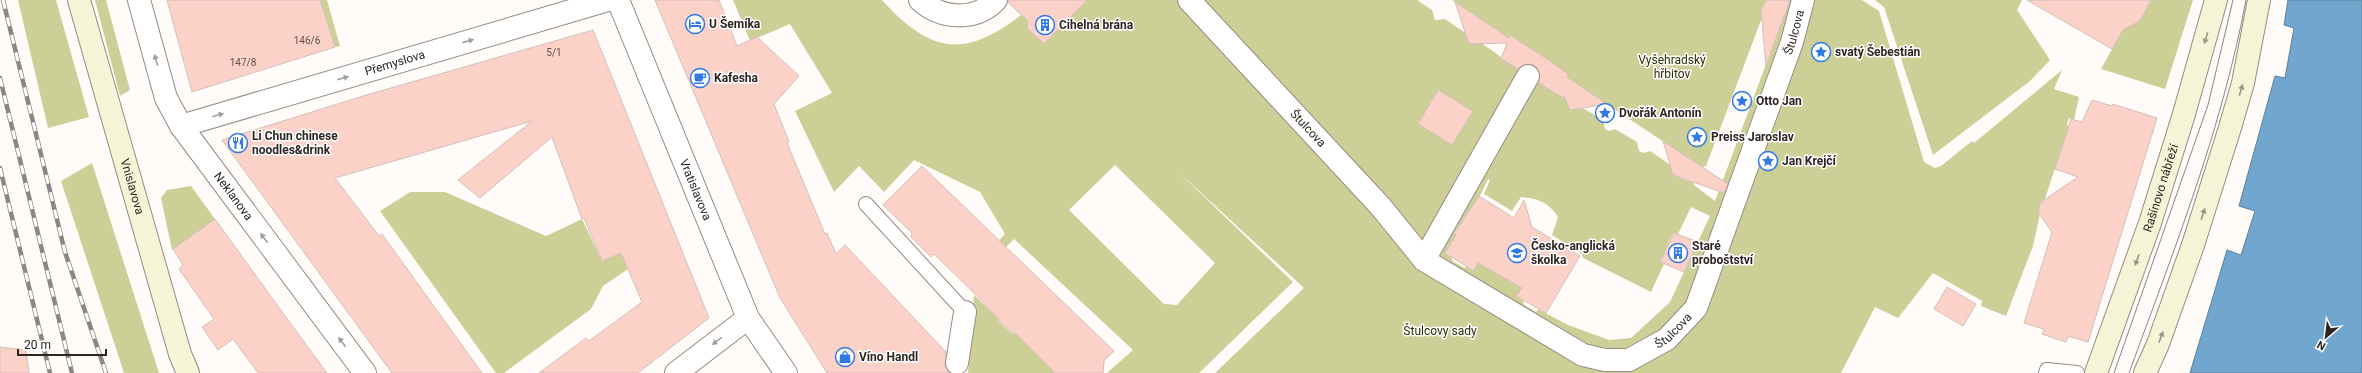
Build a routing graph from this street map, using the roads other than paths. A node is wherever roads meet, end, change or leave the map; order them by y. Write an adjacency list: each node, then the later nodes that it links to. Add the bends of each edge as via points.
1 (80, 0): 18 (main road, Vnislavova, via 180,354)
2 (139, 0): 12 (street, Neklanova, one-way to 2, via 166,98)
3 (608, 0): 12 (street, Přemyslova, one-way to 3)
4 (618, 0): 16 (street, Vratislavova)
5 (920, 0): 6 (street, via 942,14 958,17 978,11)
6 (996, 0)
7 (1189, 0): 14 (street, Štulcova, via 1381,207)
8 (1803, 0): 14 (street, Štulcova, via 1792,42 1696,308 1667,339 1629,360 1605,360 1583,355)
9 (2216, 0): 24 (main road, Rašínovo nábřeží, one-way to 24, via 2150,223)
10 (2259, 0): 25 (main road, one-way to 10, via 2193,245 2229,130 2243,83)
11 (1528, 76): 14 (street)
12 (181, 126): 19 (street, Neklanova, one-way to 12)
13 (866, 204): 15 (lane)
14 (1424, 260)
15 (965, 312): 17 (street)
16 (748, 318): 20 (street, one-way to 20); 21 (street, Vratislavova)
17 (957, 363)
18 (188, 373)
19 (365, 373)
20 (676, 373)
21 (786, 373)
22 (2046, 373): 23 (lane, via 2047,370)
23 (2077, 373)
24 (2096, 373)
25 (2145, 373)

